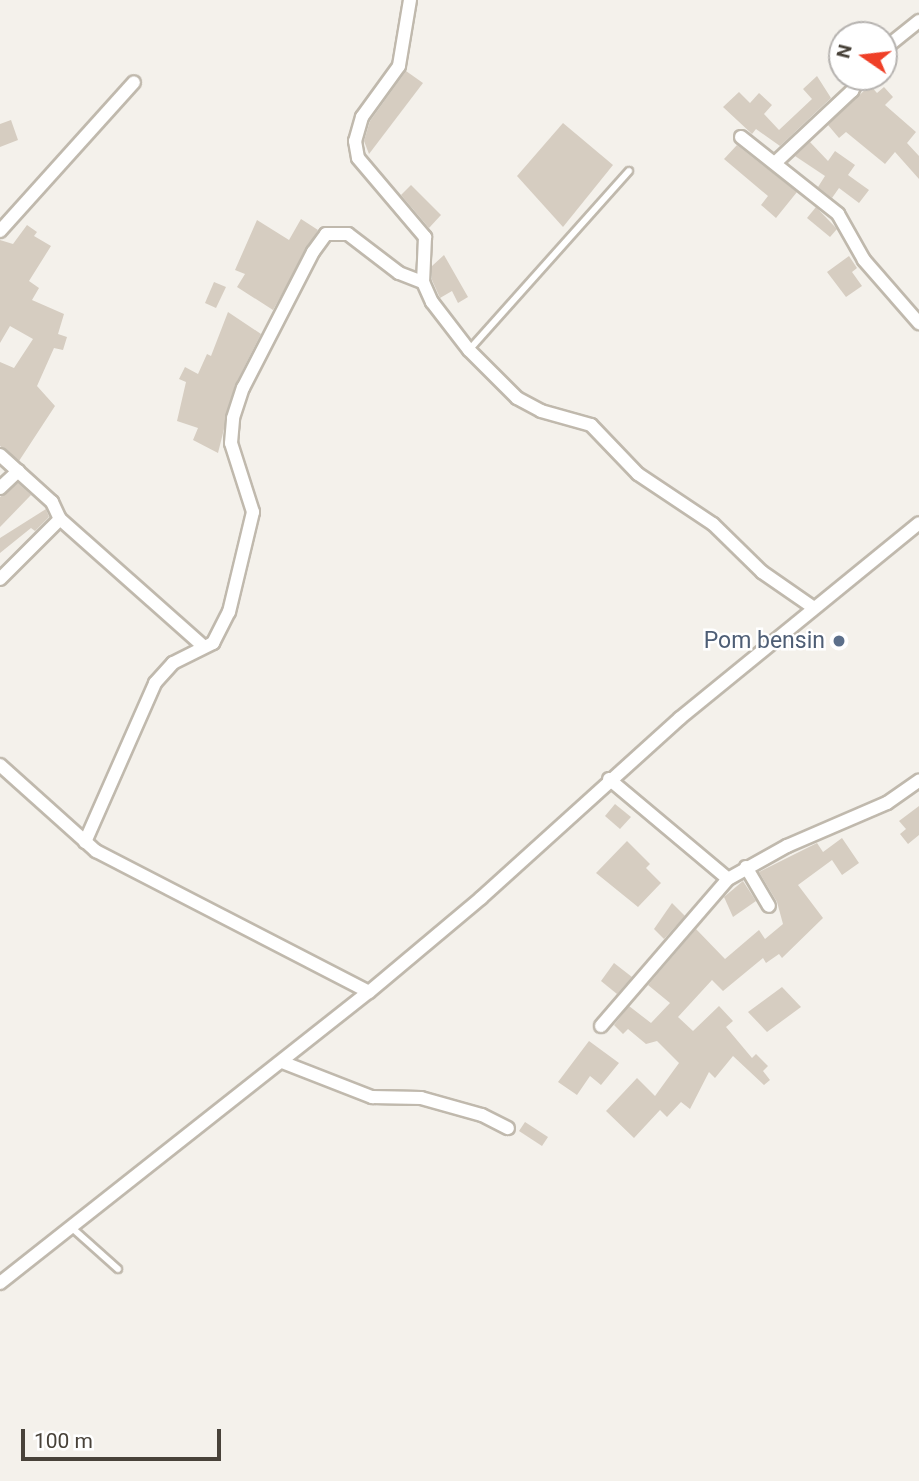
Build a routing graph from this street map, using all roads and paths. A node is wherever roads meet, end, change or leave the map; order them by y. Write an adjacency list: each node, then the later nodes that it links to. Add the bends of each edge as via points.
1 (410, 0): 10 (street, via 399,66 362,117 355,141 358,158 425,237)
2 (919, 22): 3 (street)
3 (898, 38)
4 (134, 82): 9 (street)
5 (852, 91): 7 (street)
6 (741, 137): 7 (street)
7 (776, 162): 11 (street, via 838,214 864,260)
8 (629, 171): 12 (lane)
9 (0, 231)
10 (423, 282): 12 (street); 20 (street, via 399,273 348,234 326,234 313,252 243,388 233,418 230,443 251,503 252,525 221,633)
11 (919, 323)
12 (469, 350): 19 (street, via 528,405 591,425 638,474 713,524 762,572)
13 (0, 455): 14 (street)
14 (18, 471): 15 (street); 16 (street, via 52,502)
15 (0, 488)
16 (60, 519): 18 (street); 20 (street)
17 (919, 523): 19 (street)
18 (0, 579)
19 (814, 608): 22 (street)
20 (203, 646): 24 (street, via 173,663 155,683)
21 (0, 765): 24 (street)
22 (609, 779): 26 (street); 28 (street, via 481,898)
23 (919, 781): 25 (street, via 857,818)
24 (85, 842): 28 (street, via 128,869)
25 (746, 867): 26 (street); 27 (street)
26 (728, 879): 29 (street)
27 (769, 906)
28 (369, 992): 30 (street)
29 (601, 1026)
30 (282, 1062): 31 (street, via 372,1097 421,1098 482,1115); 32 (street)
31 (508, 1128)
32 (71, 1227): 33 (lane); 34 (street)
33 (118, 1269)
34 (0, 1283)

